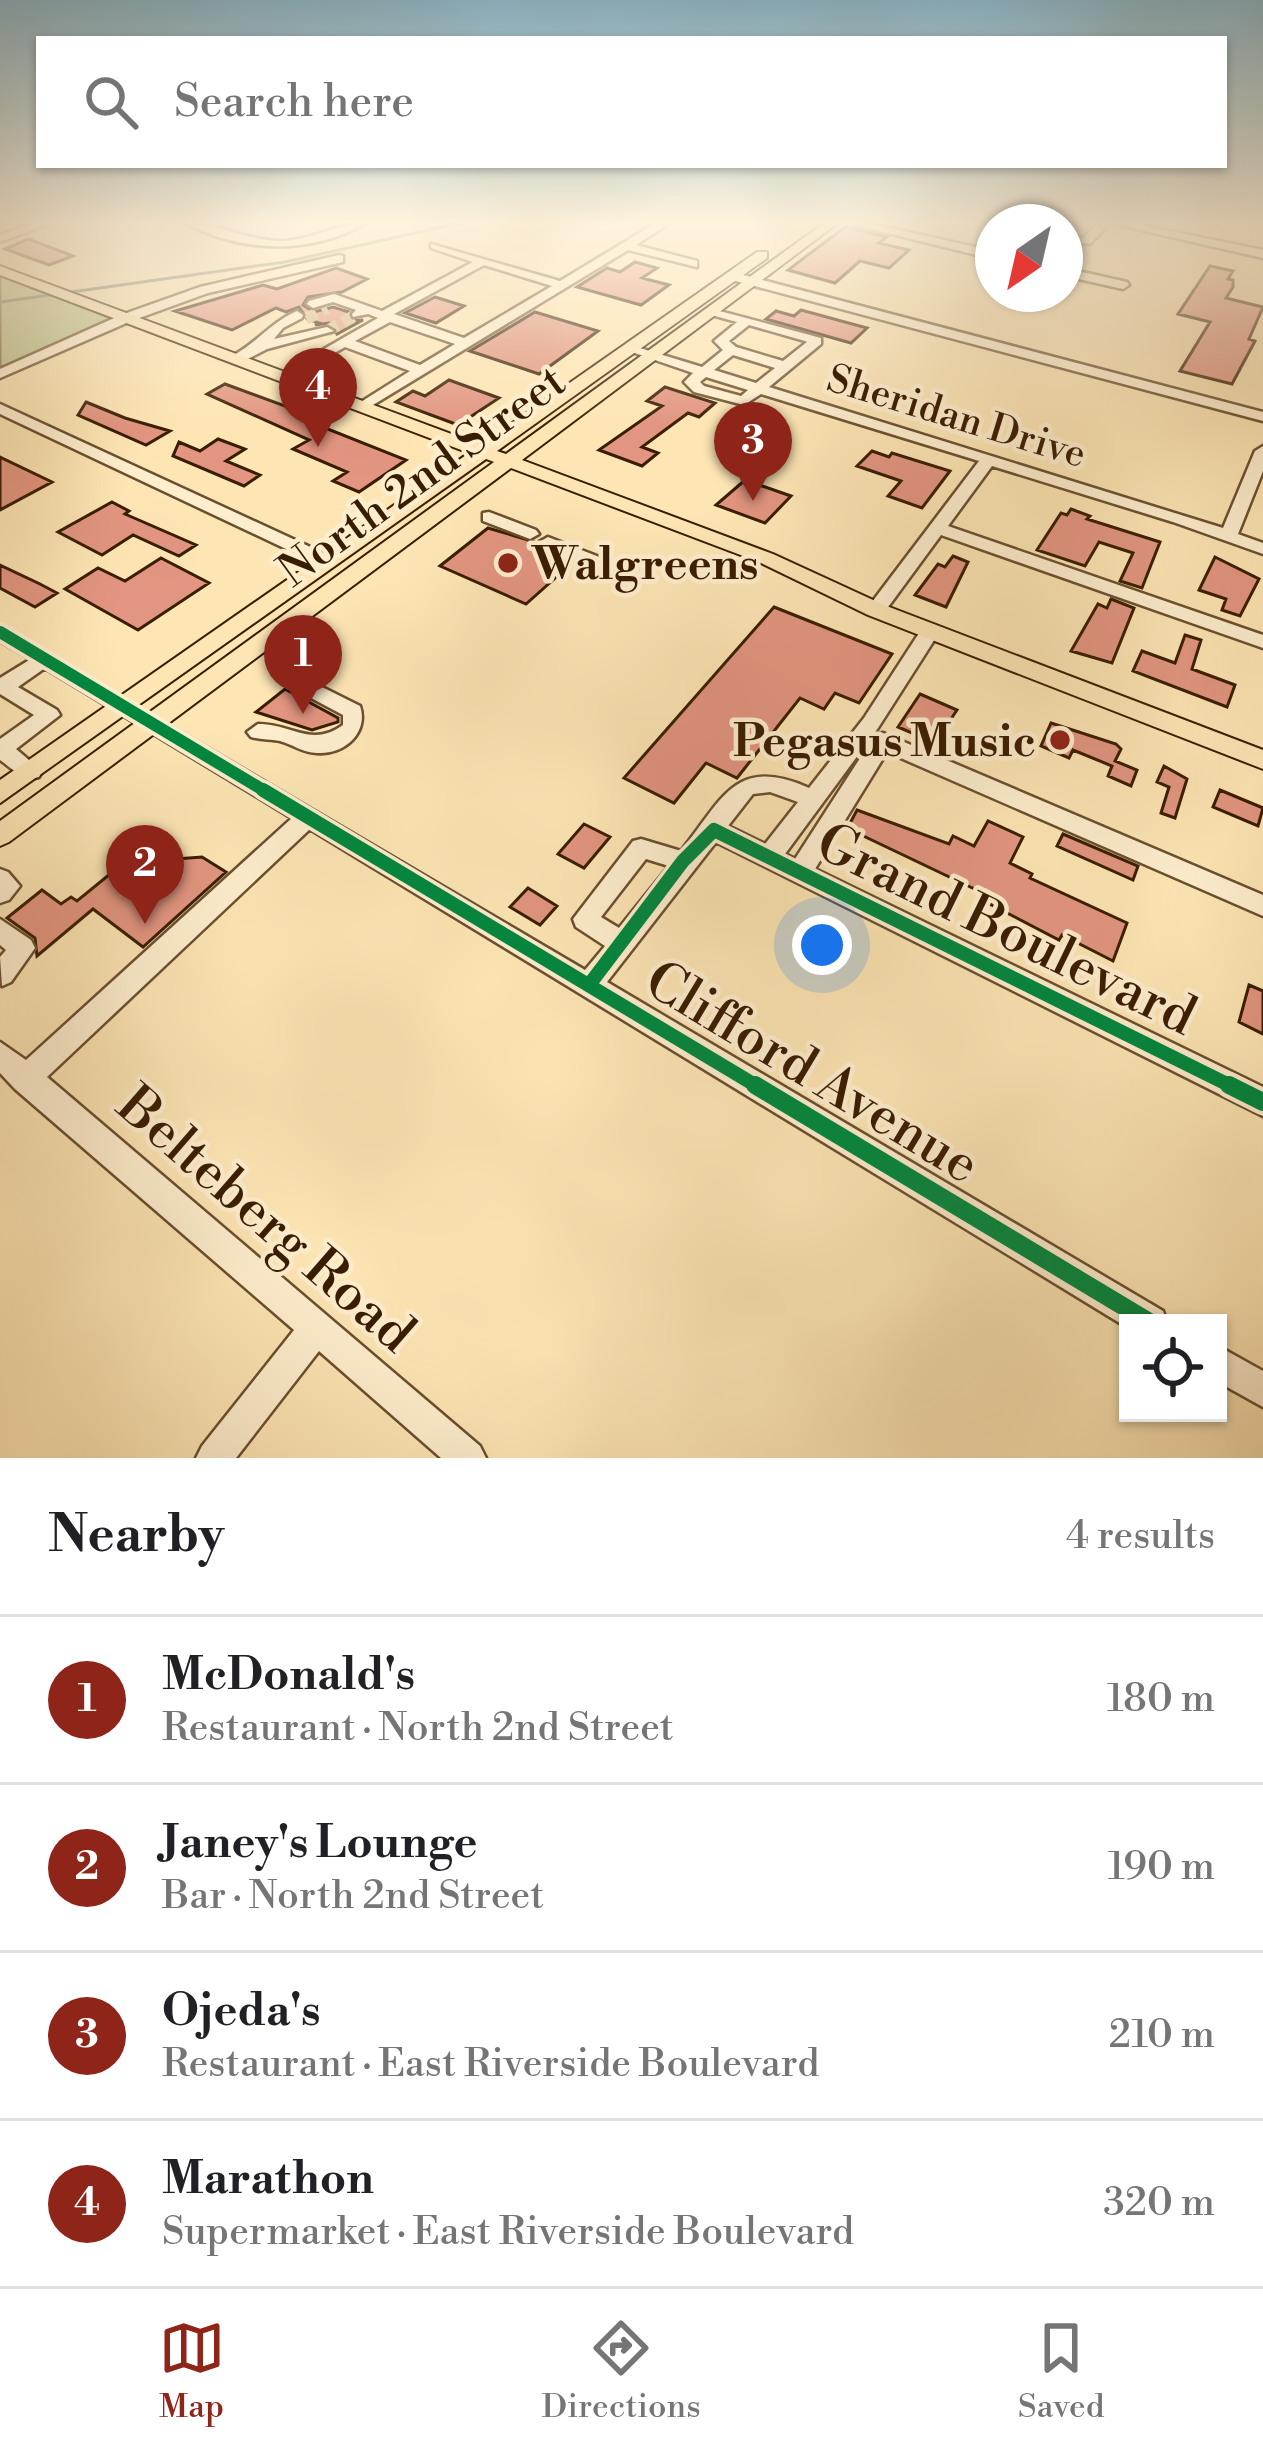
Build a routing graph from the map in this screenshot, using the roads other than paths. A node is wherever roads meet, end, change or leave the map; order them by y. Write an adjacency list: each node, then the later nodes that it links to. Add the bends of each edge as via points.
1 (53, 291): 11 (main road)
2 (200, 291): 11 (street)
3 (430, 291): 10 (street)
4 (552, 291): 15 (street)
5 (711, 291): 16 (main road, North 2nd Street)
6 (741, 291): 9 (main road, North 2nd Street)
7 (787, 291): 28 (street)
8 (327, 311): 10 (street); 13 (street); 13 (street, via 275,328)
9 (713, 311): 12 (street); 18 (main road, North 2nd Street)
10 (386, 316): 14 (street); 15 (street)
11 (125, 318): 19 (main road); 23 (street)
12 (746, 321): 17 (street, via 721,341); 20 (street, via 816,341)
13 (270, 342): 19 (street)
14 (344, 342): 21 (street); 24 (street)
15 (466, 343): 21 (street)
16 (630, 349): 18 (street); 29 (main road, North 2nd Street)
17 (731, 350): 20 (street); 22 (street)
18 (654, 356): 22 (street); 32 (main road, North 2nd Street)
19 (237, 359): 24 (main road)
20 (787, 367): 25 (street)
21 (421, 370): 26 (street)
22 (703, 371): 25 (street, Sheridan Drive, via 694,386 735,400)
23 (0, 374)
24 (284, 376): 26 (main road)
25 (762, 389): 31 (street, Sheridan Drive)
26 (362, 405): 29 (main road)
27 (0, 408): 37 (street)
28 (1263, 417)
29 (483, 449): 32 (main road); 37 (main road, North 2nd Street)
30 (1263, 451): 35 (street)
31 (989, 458): 34 (street); 35 (street, Sheridan Drive)
32 (514, 461): 40 (main road, via 766,558); 41 (main road, North 2nd Street)
33 (489, 517): 38 (street)
34 (938, 528): 40 (street); 44 (street)
35 (1229, 536): 36 (street, Sheridan Drive)
36 (1263, 550)
37 (326, 561): 39 (main road, North 2nd Street)
38 (619, 572)
39 (268, 602): 41 (main road); 48 (main road, North 2nd Street)
40 (876, 610): 42 (main road)
41 (298, 617): 49 (main road, North 2nd Street)
42 (930, 631): 52 (main road); 55 (street, via 871,723)
43 (0, 632): 45 (street, Clifford Avenue)
44 (1263, 642)
45 (45, 659): 47 (street); 48 (street, Clifford Avenue)
46 (290, 678): 50 (street, via 353,711 353,728 318,748 279,730)
47 (5, 694): 51 (street, via 50,715)
48 (122, 704): 49 (street, Clifford Avenue); 53 (main road, North 2nd Street)
49 (152, 722): 56 (street, Clifford Avenue); 58 (main road, North 2nd Street)
50 (258, 732)
51 (0, 749): 53 (street)
52 (1263, 760)
53 (31, 771): 54 (main road, North 2nd Street)
54 (0, 793)
55 (810, 797): 57 (street, via 758,781); 59 (street)
56 (309, 817): 68 (street, Clifford Avenue); 70 (street)
57 (715, 830): 59 (street, Grand Boulevard); 60 (street)
58 (0, 835)
59 (769, 857): 61 (street, Grand Boulevard)
60 (683, 861): 66 (street); 66 (street, via 641,848 585,920)
61 (800, 872): 64 (street, via 884,742); 71 (street, Grand Boulevard)
62 (0, 879): 63 (street, via 8,886)
63 (0, 893)
64 (1263, 906)
65 (0, 930): 67 (street, via 22,948)
66 (621, 943): 68 (street)
67 (1, 974)
68 (589, 986): 72 (street, Clifford Avenue)
69 (0, 1055): 70 (street, Belteberg Road)
70 (25, 1078): 73 (street, Belteberg Road)
71 (1263, 1102)
72 (1136, 1314)
73 (317, 1327): 76 (street); 77 (street, Belteberg Road)
74 (1227, 1368): 75 (street)
75 (1263, 1390)
76 (214, 1458)
77 (468, 1458)

